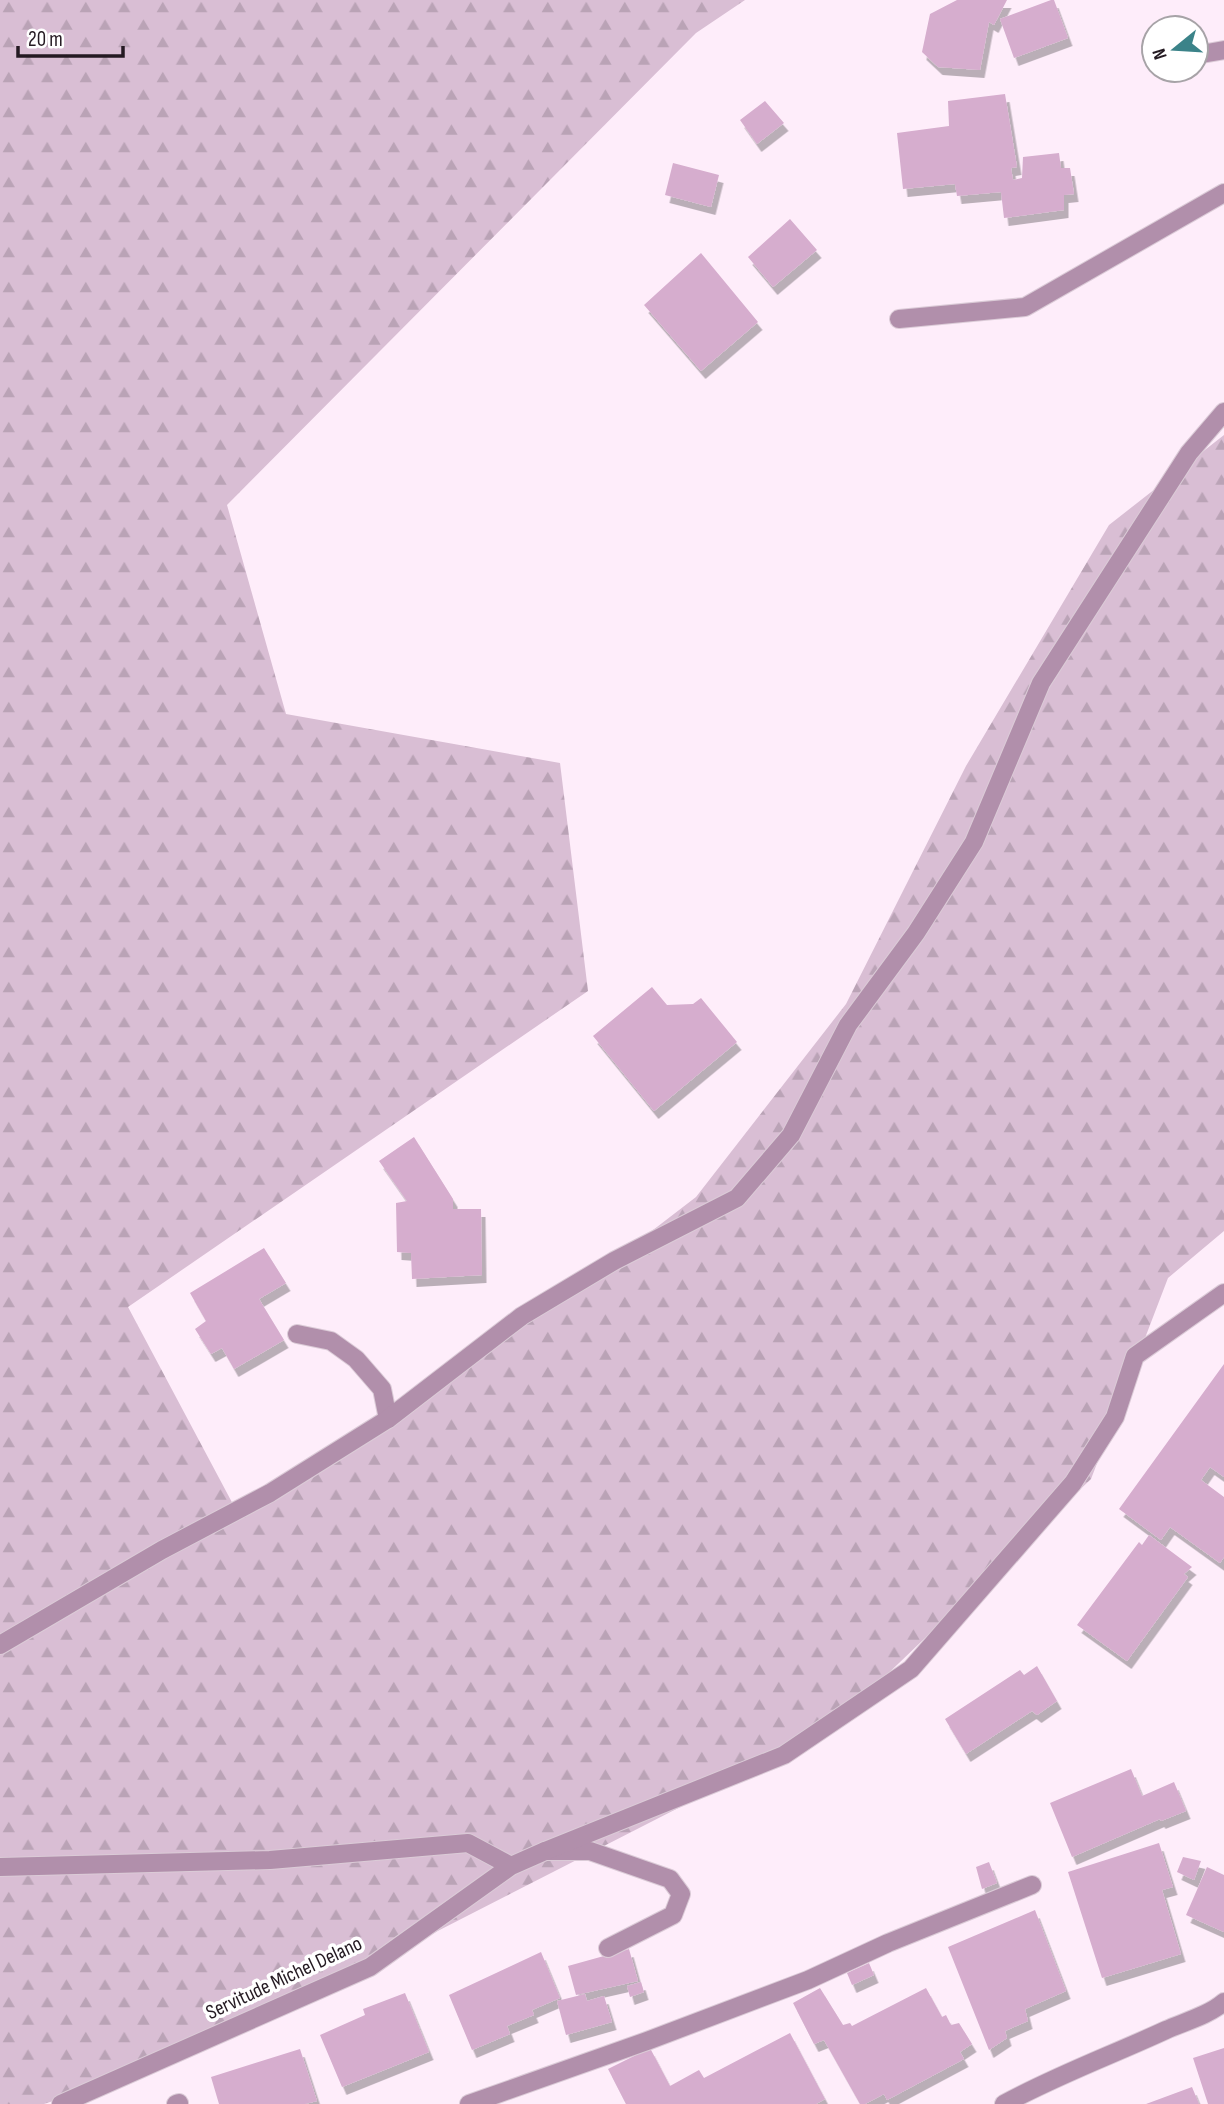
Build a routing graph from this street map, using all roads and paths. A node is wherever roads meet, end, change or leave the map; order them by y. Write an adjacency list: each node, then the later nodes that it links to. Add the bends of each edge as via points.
1 (1224, 193): 2 (street, via 1025,307)
2 (899, 318)
3 (1224, 412): 6 (street, via 1189,453 1041,683 974,842 916,933 848,1025 791,1135 737,1198 614,1261 522,1316)
4 (1224, 1293): 8 (street, Servitude Michel Delano, via 1135,1356 1115,1417 1073,1483 911,1669 784,1755)
5 (297, 1334): 6 (street, via 331,1341 356,1359 382,1389)
6 (388, 1419): 7 (street, via 270,1493)
7 (0, 1645)
8 (545, 1850): 9 (street, Servitude Michel Delano); 12 (street, via 590,1851 670,1879 681,1894 673,1915)
9 (511, 1866): 10 (street, via 468,1843 270,1860); 14 (street, Servitude Michel Delano, via 370,1967)
10 (0, 1867)
11 (1032, 1885): 15 (street, via 888,1942 808,1980)
12 (608, 1948)
13 (1224, 2002): 16 (street)
14 (61, 2104)
15 (469, 2104)
16 (1004, 2104)

